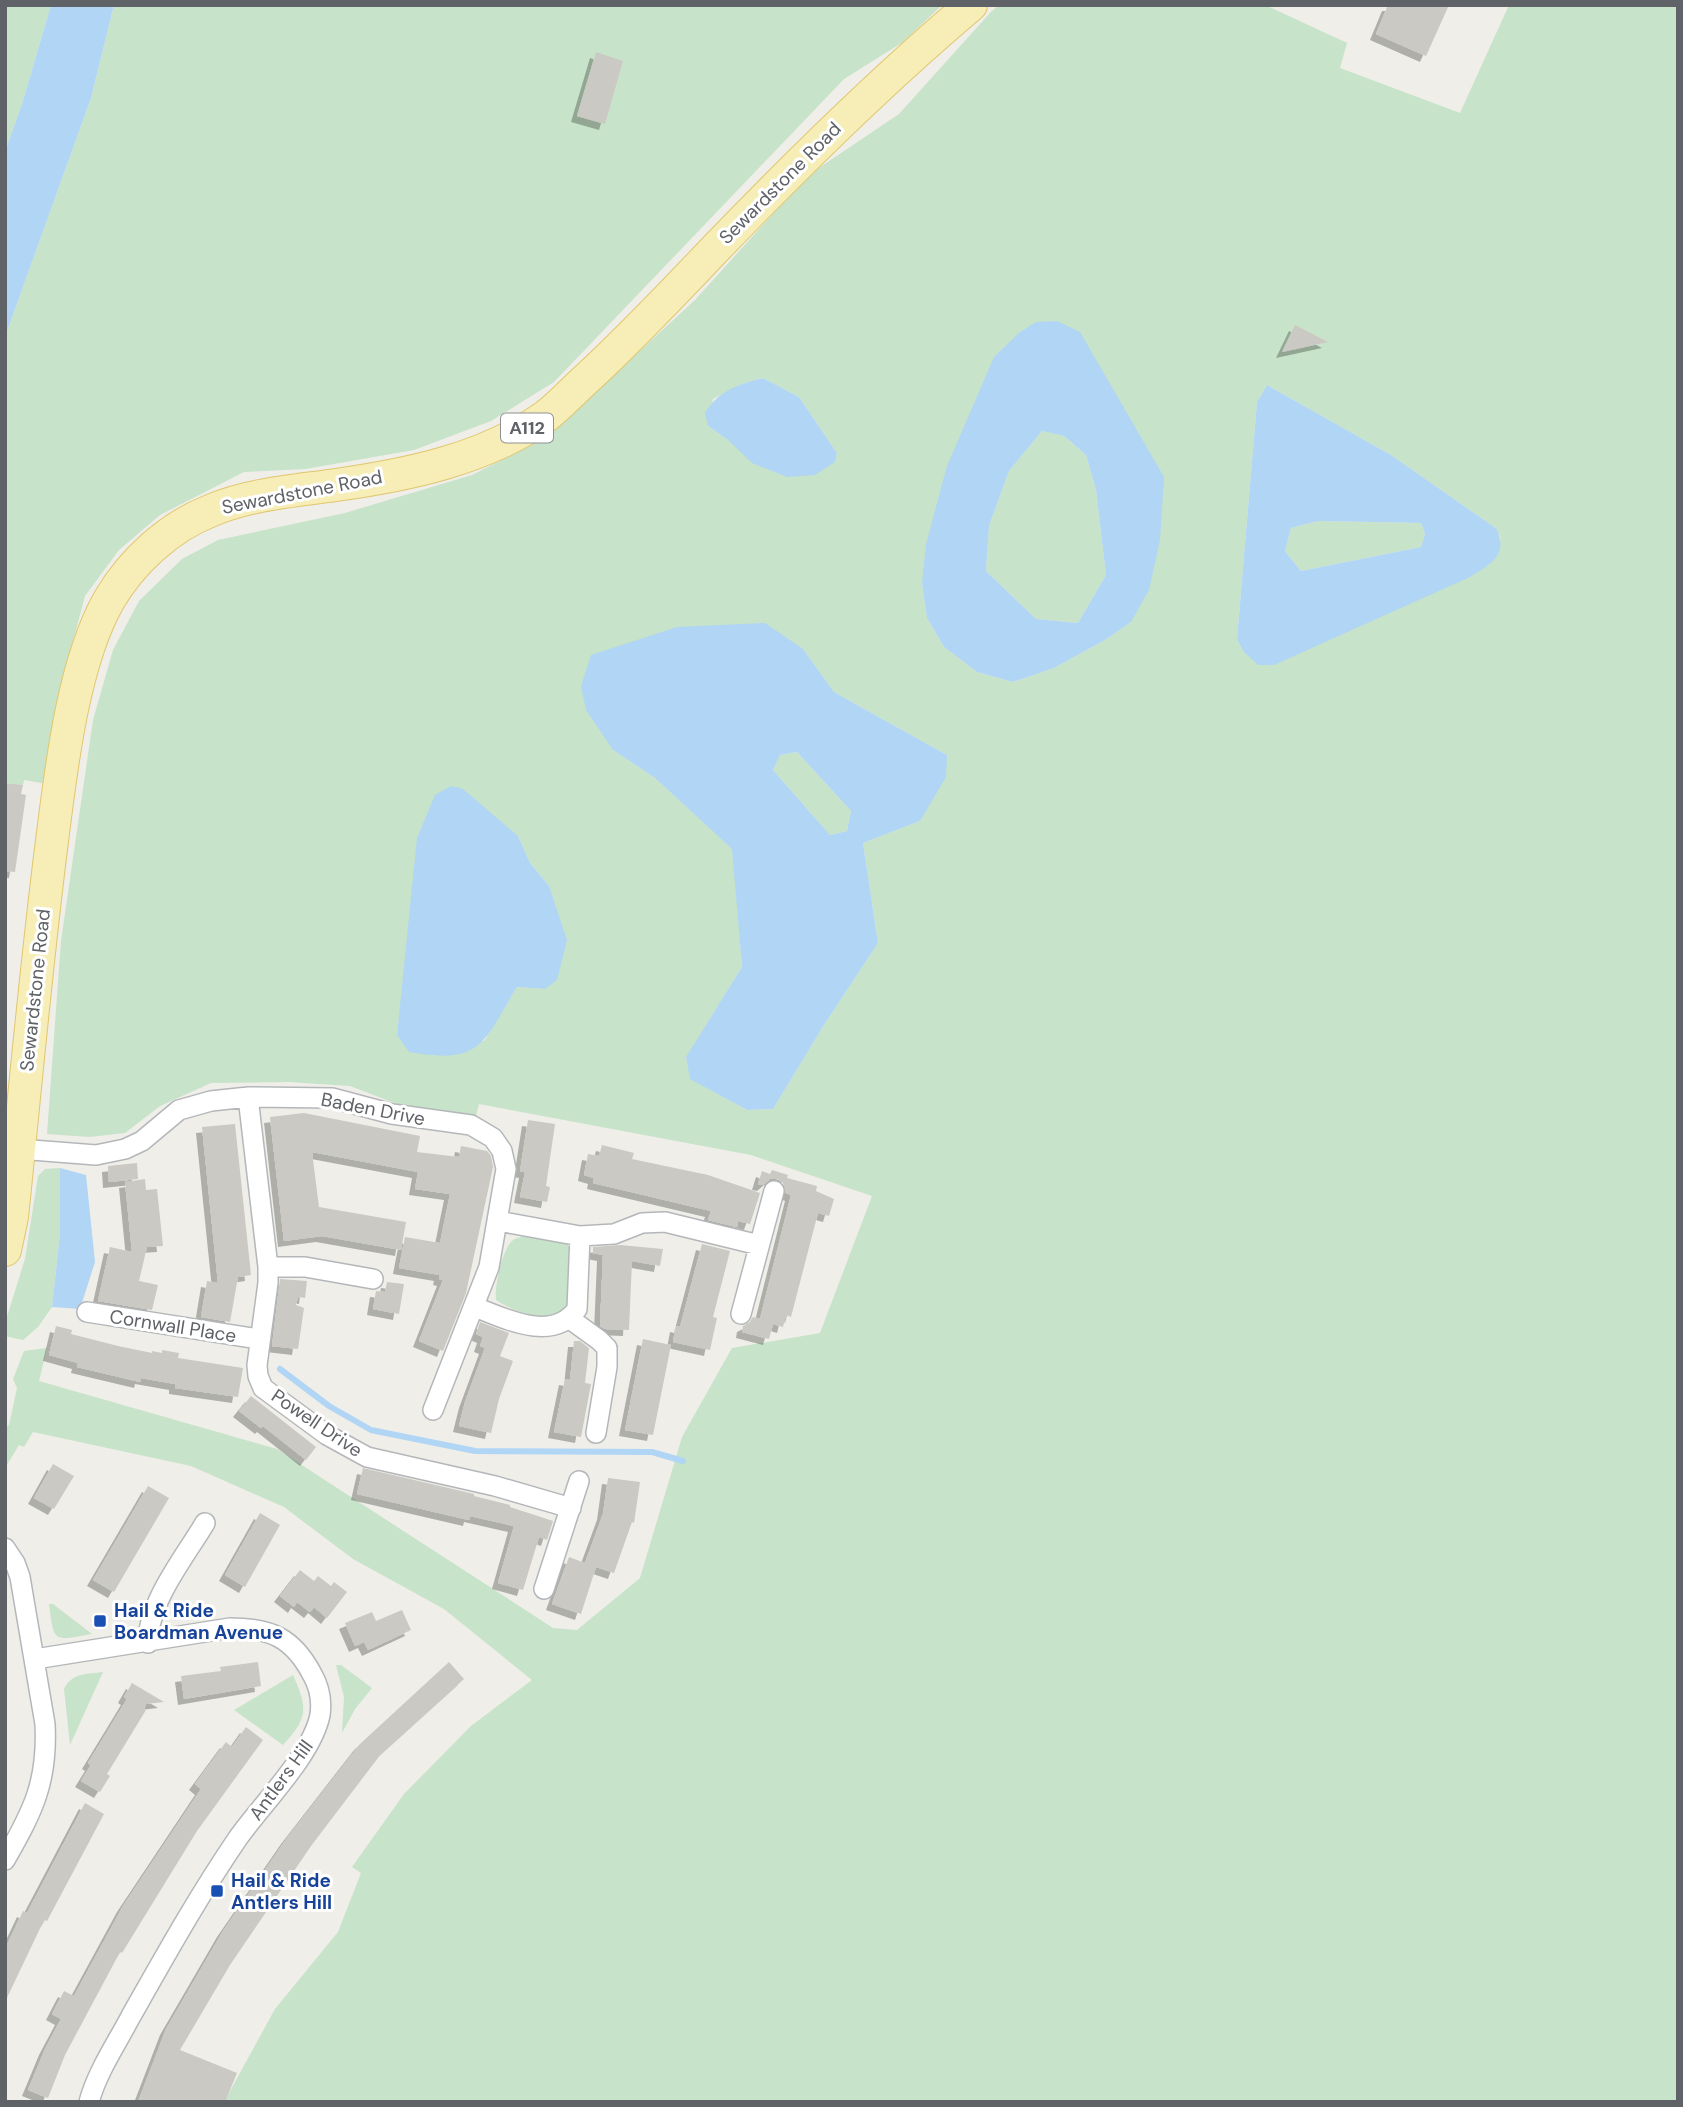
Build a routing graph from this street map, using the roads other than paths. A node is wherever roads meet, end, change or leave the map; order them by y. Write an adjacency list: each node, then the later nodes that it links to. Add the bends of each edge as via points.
1 (971, 5): 3 (main road, Sewardstone Road / A112, via 887,77 615,353 548,414 476,452 419,470 244,500 211,510 158,544 128,573 108,601 79,681 59,790 36,966)
2 (248, 1097): 3 (street, Baden Drive, via 180,1110 125,1149 96,1155); 5 (street, Baden Drive, via 332,1098 391,1114 471,1125 493,1138 502,1151 506,1170); 9 (street, Powell Drive)
3 (19, 1149): 8 (main road, Sewardstone Road / A112)
4 (774, 1191): 7 (street)
5 (498, 1221): 6 (street); 11 (street, Baden Drive)
6 (580, 1236): 7 (street, via 665,1223); 14 (street, via 578,1309)
7 (759, 1245): 13 (street)
8 (5, 1250)
9 (268, 1267): 10 (street, via 304,1267); 15 (street, Powell Drive)
10 (373, 1279)
11 (475, 1307): 14 (street, via 543,1327); 16 (street, Baden Drive)
12 (88, 1312): 15 (street, Cornwall Place)
13 (741, 1314)
14 (570, 1319): 17 (street, via 607,1348)
15 (259, 1339): 19 (street, Powell Drive, via 258,1376 263,1388 327,1435 367,1457)
16 (433, 1410)
17 (596, 1433)
18 (579, 1480): 19 (street)
19 (570, 1508): 22 (street)
20 (205, 1523): 23 (street, via 156,1606)
21 (5, 1548): 24 (street, via 20,1577)
22 (544, 1590)
23 (148, 1643): 24 (street, Antlers Hill); 26 (street, Antlers Hill, via 230,1628 265,1631 297,1649 315,1679 320,1714 300,1756 237,1839 161,1962)
24 (35, 1659): 25 (street, via 45,1724 43,1775 30,1817)
25 (5, 1860)
26 (89, 2102)

